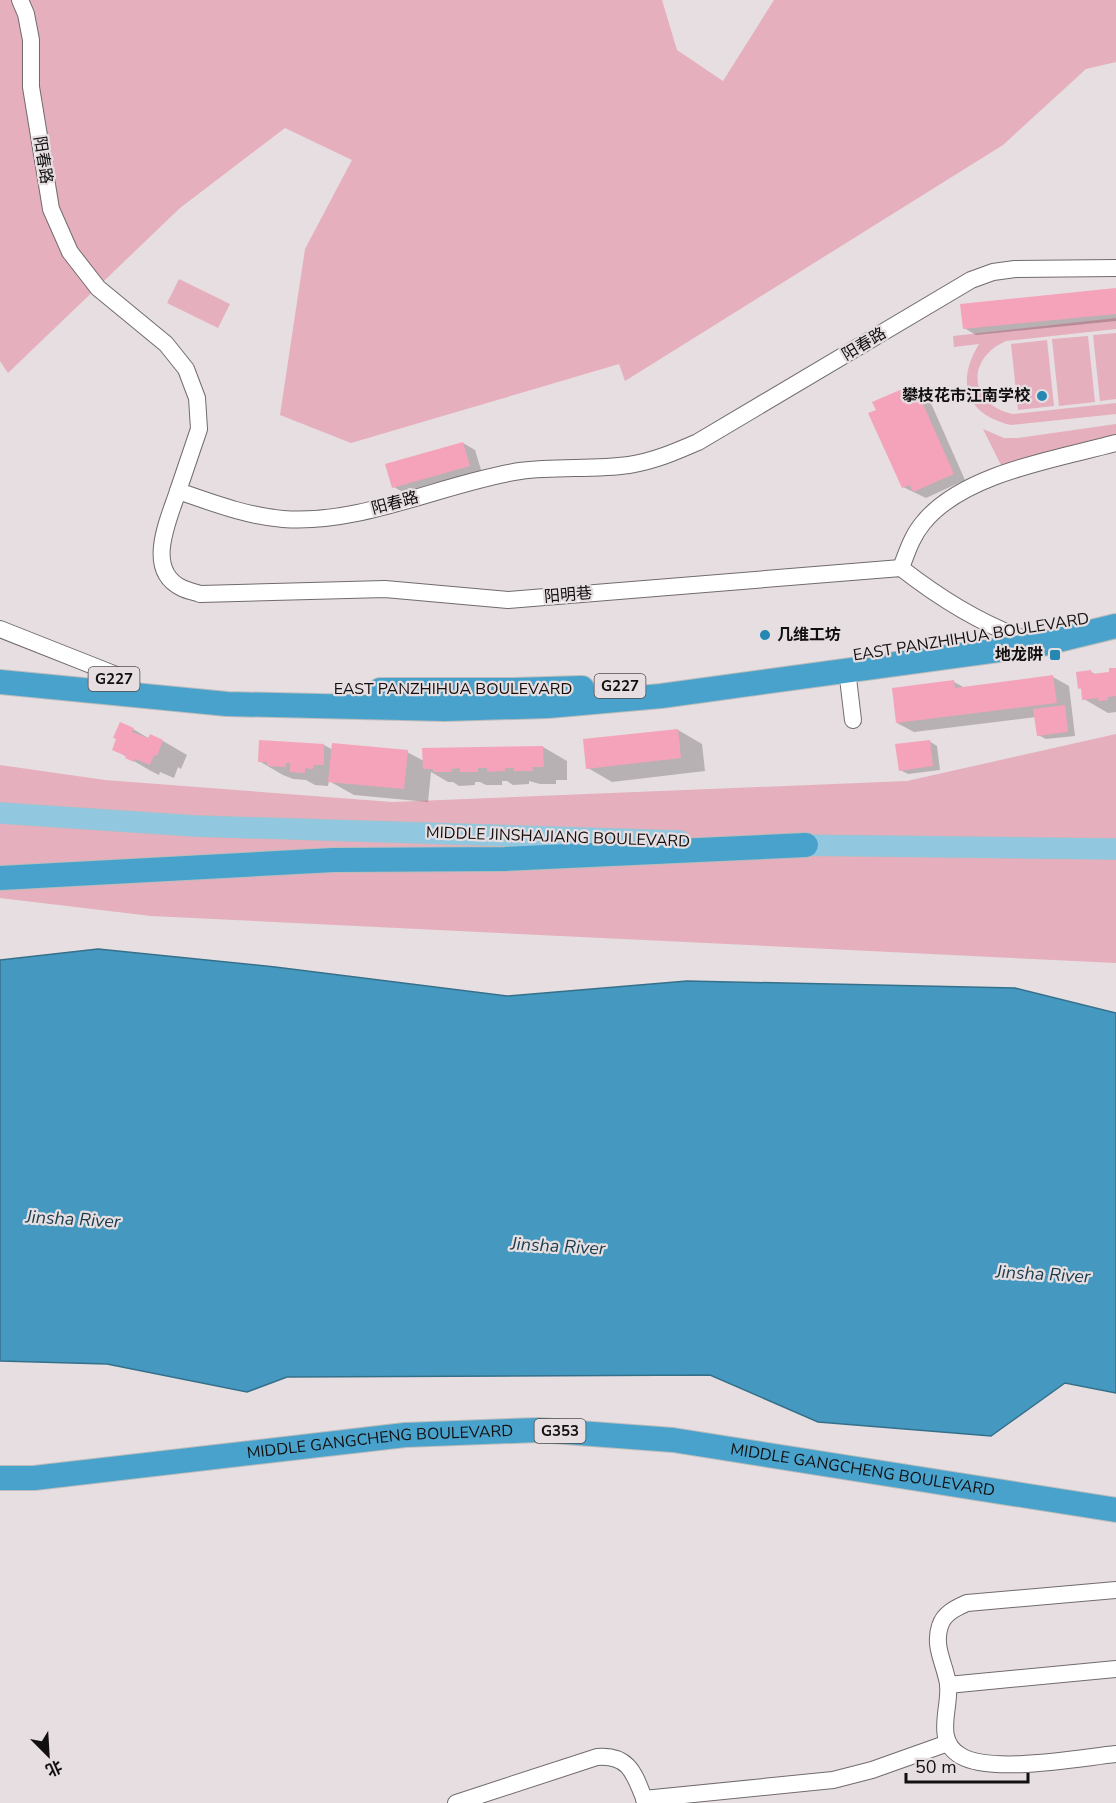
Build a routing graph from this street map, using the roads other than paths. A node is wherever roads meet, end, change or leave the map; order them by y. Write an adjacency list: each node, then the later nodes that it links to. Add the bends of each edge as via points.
1 (20, 0): 4 (street, 阳春路, via 31,40 31,87 51,209 60,231 70,252 98,288 166,344 186,369 198,398 199,429)
2 (1116, 268): 4 (street, 阳春路, via 1015,269 971,280 698,442 665,457 629,465 494,475 380,507 322,517 284,519 242,513)
3 (1116, 443): 5 (street, via 999,474 967,488 942,503 922,523)
4 (178, 490): 5 (street, 阳明巷, via 161,554 166,574 181,588 200,594 385,589 508,600)
5 (901, 568): 9 (street, via 952,604)
6 (1116, 612): 9 (highway, EAST PANZHIHUA BOULEVARD / G227, via 1088,622)
7 (1116, 626): 10 (highway, EAST PANZHIHUA BOULEVARD / G227)
8 (0, 629): 13 (street)
9 (1009, 634): 10 (street); 13 (highway, EAST PANZHIHUA BOULEVARD / G227, via 628,686 410,691 228,688)
10 (1042, 644): 11 (highway, EAST PANZHIHUA BOULEVARD / G227)
11 (847, 670): 12 (highway, EAST PANZHIHUA BOULEVARD / G227, via 661,696 549,706 445,709 227,704); 14 (street)
12 (3, 678): 13 (highway, EAST PANZHIHUA BOULEVARD / G227)
13 (129, 680)
14 (853, 720)
15 (0, 813): 17 (main road, MIDDLE JINSHAJIANG BOULEVARD, via 195,826)
16 (806, 845): 17 (highway); 18 (main road)
17 (696, 846): 19 (highway, via 505,859 333,860)
18 (1116, 849)
19 (0, 878)
20 (0, 1478): 21 (highway, MIDDLE GANGCHENG BOULEVARD / G353, via 34,1478 405,1435 538,1430 673,1440)
21 (1116, 1510)
22 (1116, 1590): 24 (street, via 967,1603 951,1611 941,1623 937,1638)
23 (1116, 1669): 24 (street)
24 (948, 1685): 25 (street, via 944,1725)
25 (948, 1743): 26 (street, via 959,1756 1002,1765); 27 (street, via 833,1780)
26 (1116, 1754)
27 (645, 1801): 28 (street, via 633,1773 624,1762 611,1756 597,1757)
28 (456, 1803)

